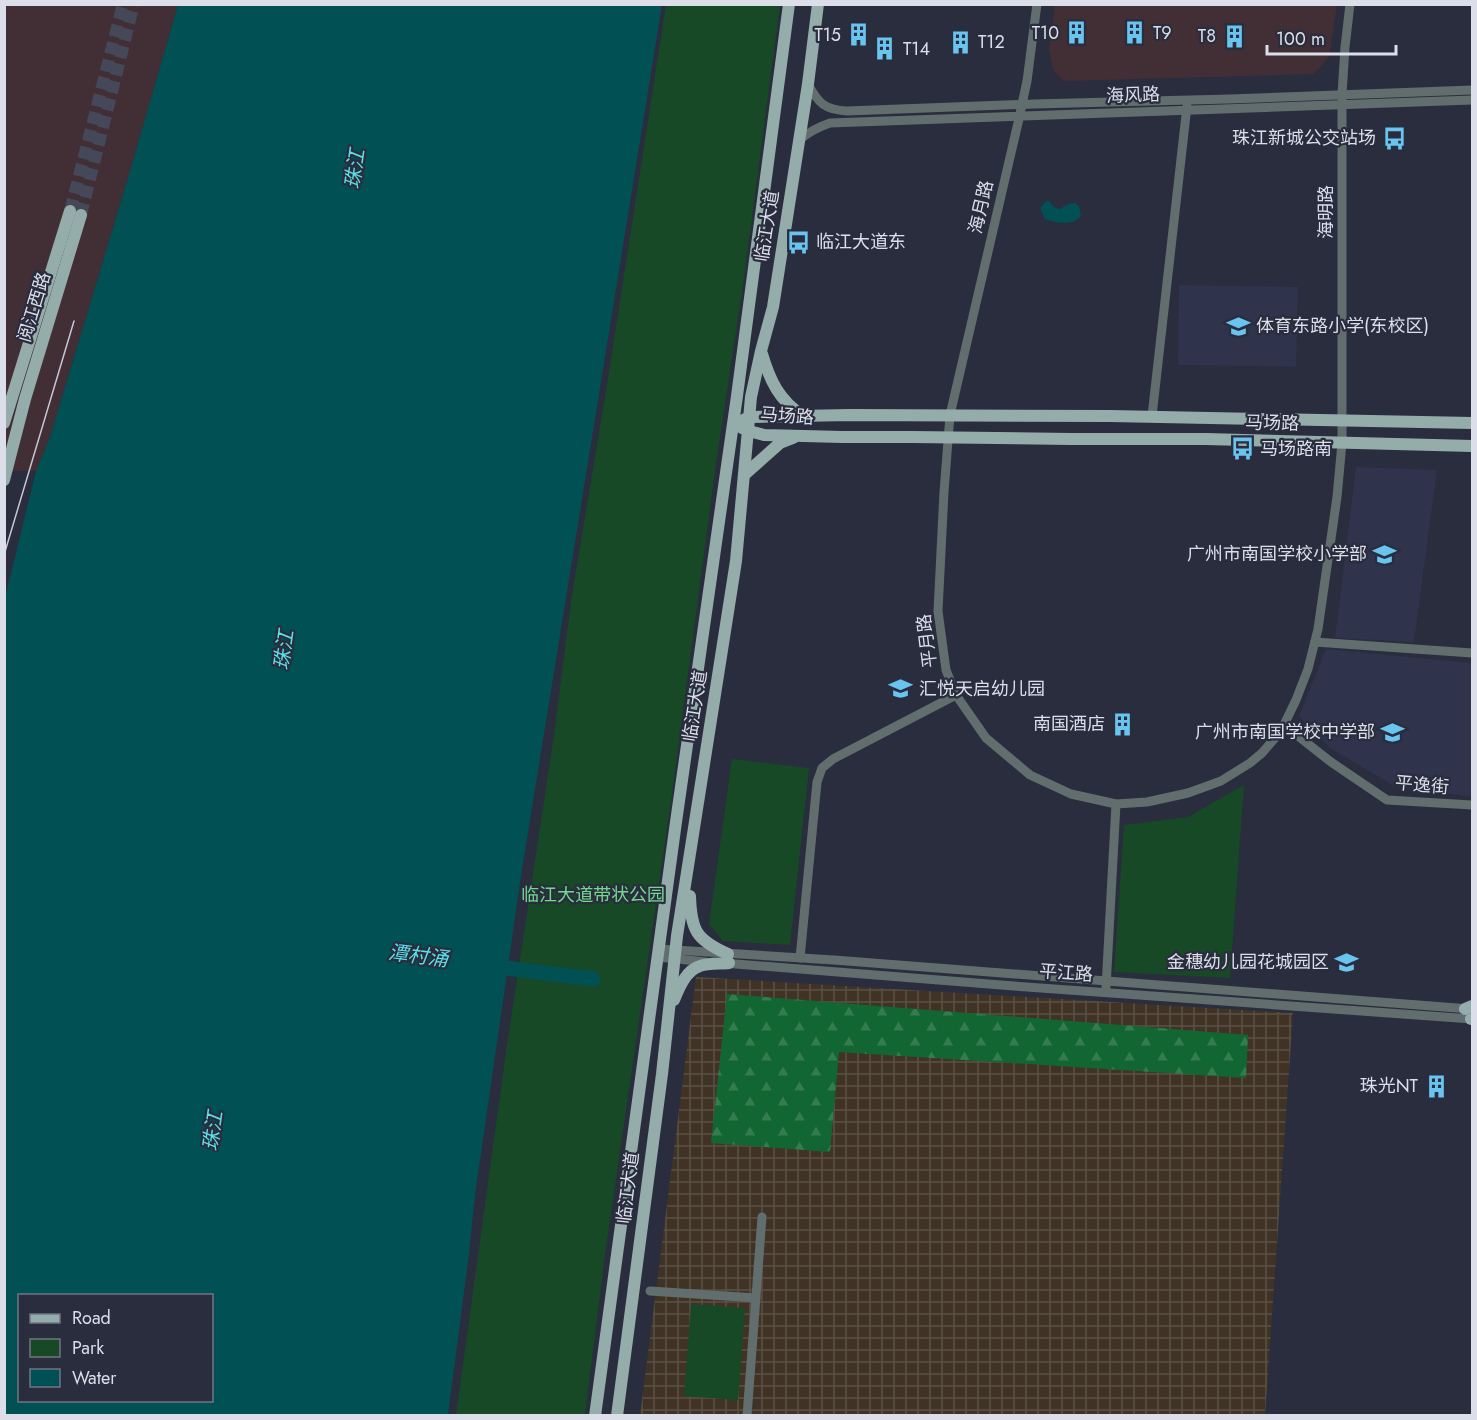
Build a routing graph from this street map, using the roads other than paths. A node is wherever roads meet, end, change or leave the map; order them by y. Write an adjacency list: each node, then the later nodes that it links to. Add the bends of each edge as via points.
1 (789, 4): 13 (main road, 临江大道)
2 (818, 4): 5 (main road, 临江大道)
3 (1037, 4): 9 (street, 海月路)
4 (1350, 4): 7 (street, 海明路)
5 (808, 84): 9 (street, 海风路, via 819,102 834,110); 12 (main road, 临江大道)
6 (1473, 90): 7 (street, 海风路)
7 (1342, 99): 8 (street, 海风路); 10 (street, 海风路); 20 (street, 海明路)
8 (1473, 100)
9 (1022, 105): 10 (street, 海风路); 11 (street, 海月路)
10 (1187, 105): 11 (street, 海风路); 18 (street)
11 (1019, 116): 12 (street, 海风路, via 830,123); 16 (street, 海月路)
12 (799, 140): 14 (main road, 临江大道)
13 (750, 302): 14 (main road, via 757,316); 23 (main road, 临江大道)
14 (773, 306): 15 (main road, 临江大道)
15 (761, 351): 17 (main road, via 782,399); 19 (main road, 临江大道)
16 (950, 415): 17 (main road, 马场路); 18 (main road, 马场路); 26 (street, 平月路)
17 (803, 416): 19 (main road, 马场路); 25 (main road, via 793,426)
18 (1152, 416): 20 (main road, 马场路)
19 (750, 417): 23 (main road, 马场路); 24 (main road, 临江大道)
20 (1342, 420): 22 (main road, 马场路); 27 (street, 海明路)
21 (4, 423): 30 (main road, 阅江西路, via 76,213)
22 (1473, 423)
23 (733, 424): 24 (main road, 马场路); 32 (main road, 临江大道)
24 (749, 431): 25 (main road, 马场路); 29 (main road, 临江大道)
25 (800, 436): 26 (main road, 马场路); 29 (main road, via 780,443)
26 (948, 437): 27 (main road, 马场路); 35 (street, 平月路, via 938,611 946,670)
27 (1342, 443): 28 (main road, 马场路); 33 (street, 平月路)
28 (1473, 446)
29 (744, 475): 31 (main road, 临江大道)
30 (4, 480)
31 (736, 561): 32 (main road, via 727,552 719,553); 40 (main road, 临江大道)
32 (714, 562): 39 (main road, 临江大道)
33 (1315, 642): 34 (street); 36 (street, 平月路)
34 (1473, 653)
35 (956, 695): 37 (street, 平月路, via 986,738 1030,775 1071,794); 44 (street, via 822,768 817,782)
36 (1284, 725): 37 (street, 平月路, via 1250,763 1221,781 1147,802); 38 (street, 平逸街, via 1388,800)
37 (1116, 804): 46 (street)
38 (1473, 805)
39 (676, 822): 40 (main road, via 677,828 687,832); 42 (main road, 临江大道)
40 (695, 825): 41 (main road, 临江大道)
41 (688, 870): 43 (main road, 临江大道); 45 (main road, via 692,922 705,942)
42 (659, 953): 43 (street, 平江路); 53 (main road, 临江大道)
43 (675, 955): 45 (street, 平江路); 48 (main road, 临江大道)
44 (800, 958): 45 (street, 平江路); 46 (street, 平江路)
45 (729, 959): 47 (street, 平江路); 48 (main road, via 692,970)
46 (1106, 982): 47 (street); 49 (street, 平江路)
47 (1105, 992): 49 (street, 平江路)
48 (669, 1009): 54 (main road, 临江大道)
49 (1471, 1014)
50 (762, 1216): 52 (street)
51 (650, 1291): 52 (street)
52 (756, 1298): 55 (street)
53 (595, 1416)
54 (617, 1416)
55 (747, 1416)

